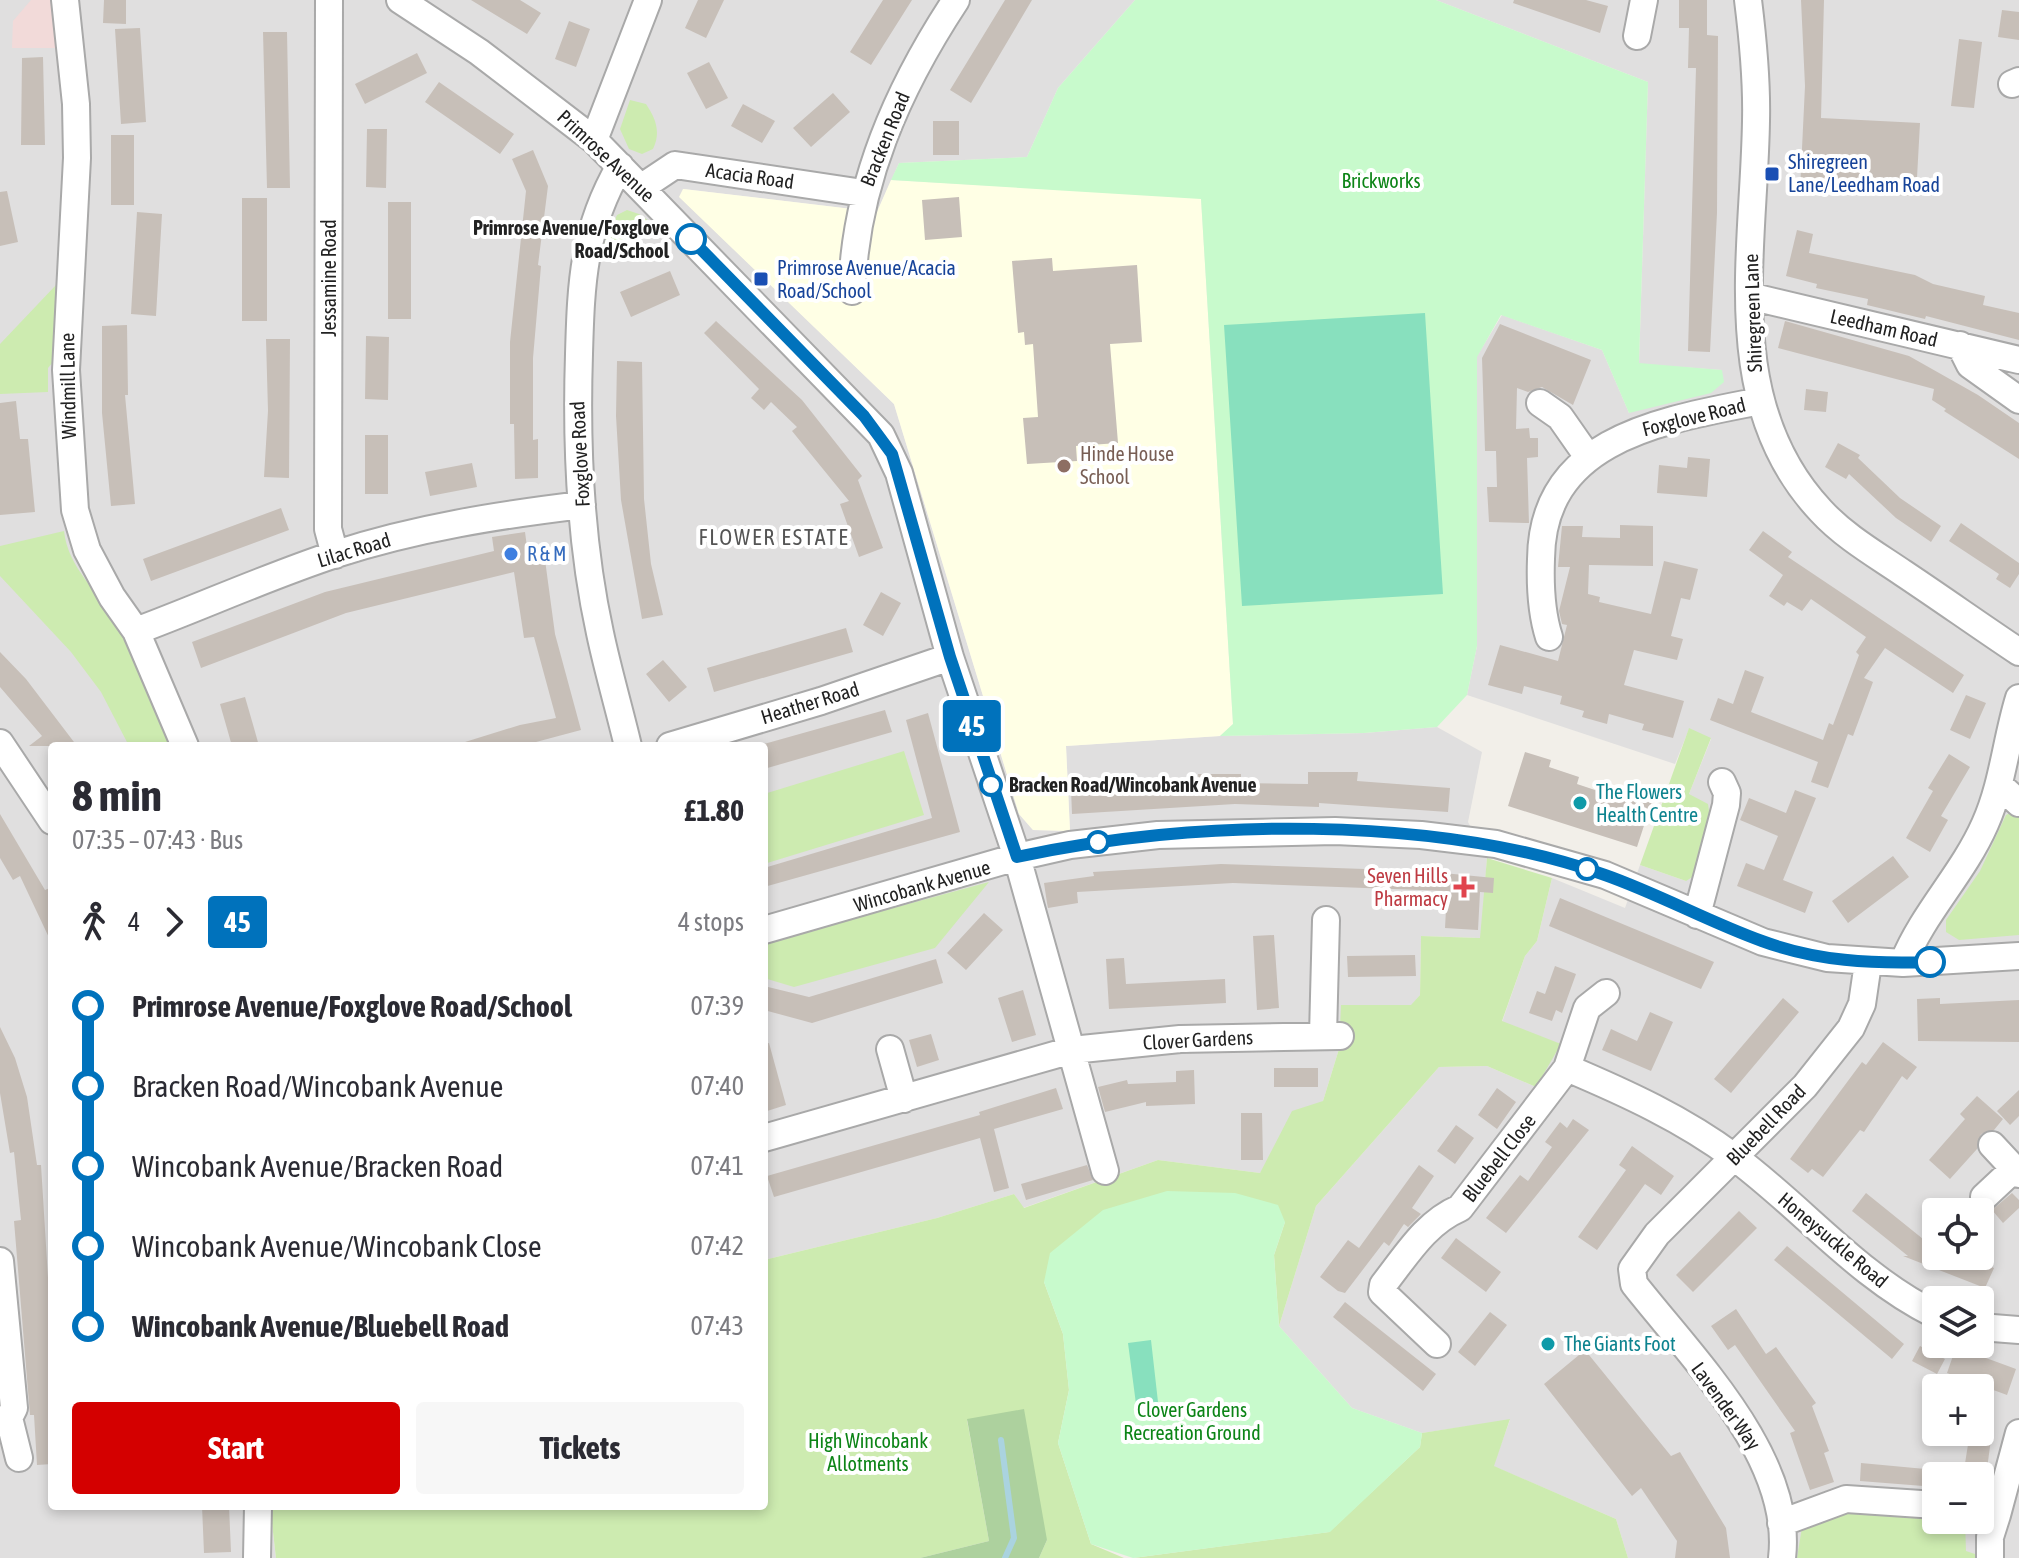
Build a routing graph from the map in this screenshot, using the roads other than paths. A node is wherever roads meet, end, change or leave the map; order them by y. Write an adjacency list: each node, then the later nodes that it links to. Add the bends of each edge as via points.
1 (65, 0): 23 (street, Windmill Lane, via 76,104 66,370 75,510 87,550)
2 (329, 0): 22 (street, Jessamine Road, via 328,529)
3 (400, 0): 9 (street, Primrose Avenue, via 479,52)
4 (648, 0): 9 (street)
5 (956, 0): 12 (street, Bracken Road, via 914,69)
6 (1644, 0): 8 (street)
7 (1748, 0): 14 (street, Shiregreen Lane, via 1756,120)
8 (1637, 36)
9 (594, 140): 10 (street, Primrose Avenue)
10 (620, 166): 11 (street, Primrose Avenue); 21 (street, Foxglove Road, via 589,231 582,270)
11 (642, 187): 12 (street, Acacia Road, via 675,165); 26 (street, Primrose Avenue, via 881,435 899,473)
12 (863, 193): 13 (street, Bracken Road)
13 (852, 291)
14 (1749, 296): 15 (street, Leedham Road); 18 (street, Shiregreen Lane, via 1751,364)
15 (1960, 345): 16 (street, Leedham Road); 17 (street, via 1970,365)
16 (2019, 360)
17 (2019, 400)
18 (1760, 401): 20 (street, Foxglove Road, via 1646,426); 25 (street, Shiregreen Lane, via 1783,455 1821,511 1854,541)
19 (1540, 403): 20 (street, via 1560,417)
20 (1588, 457): 24 (street, Foxglove Road, via 1558,491 1542,526 1543,617)
21 (582, 505): 22 (street, Lilac Road, via 504,514); 29 (street, Foxglove Road, via 600,632)
22 (335, 555): 23 (street, Lilac Road)
23 (136, 631): 28 (street, Windmill Lane)
24 (1549, 637)
25 (2019, 652)
26 (950, 657): 30 (street, Heather Road); 36 (street, Primrose Avenue)
27 (2019, 698): 33 (street)
28 (183, 742)
29 (627, 742)
30 (683, 742)
31 (0, 743): 35 (street)
32 (1722, 782): 37 (street, via 1726,805)
33 (1999, 785): 34 (street); 42 (street, via 1985,825 1915,933)
34 (2019, 803)
35 (48, 815)
36 (1017, 857): 37 (street, Wincobank Avenue, via 1158,835 1421,835 1496,844 1557,861 1605,875); 39 (street, Wincobank Avenue); 45 (street)
37 (1697, 915): 41 (street, Wincobank Avenue, via 1795,951)
38 (1326, 920): 45 (street, Clover Gardens, via 1332,1035 1180,1039)
39 (768, 929)
40 (2019, 956): 42 (street, Wincobank Avenue)
41 (1868, 963): 42 (street, Wincobank Avenue); 50 (street, Bluebell Road, via 1862,1004 1851,1028 1805,1086)
42 (1903, 963)
43 (1606, 993): 46 (street, Bluebell Close, via 1587,1008)
44 (890, 1049): 47 (street)
45 (1072, 1050): 47 (street, Clover Gardens); 51 (street)
46 (1567, 1068): 50 (street, via 1670,1115); 59 (street, Bluebell Close, via 1460,1208 1428,1227 1383,1285 1388,1301)
47 (904, 1099): 48 (street, Clover Gardens)
48 (768, 1137)
49 (1992, 1145): 52 (street)
50 (1735, 1158): 55 (street, Bluebell Road, via 1657,1234); 56 (street, Honeysuckle Road, via 1860,1267)
51 (1105, 1171)
52 (2016, 1171): 53 (street)
53 (1984, 1197)
54 (0, 1261): 60 (street, via 14,1408)
55 (1632, 1269): 66 (street, Lavender Way, via 1634,1284 1752,1436 1769,1471)
56 (1922, 1308)
57 (1994, 1328): 58 (street)
58 (2019, 1330)
59 (1437, 1344)
60 (4, 1420): 62 (street)
61 (2019, 1433): 63 (street)
62 (19, 1458)
63 (1994, 1500)
64 (1922, 1504): 66 (street, via 1846,1499)
65 (258, 1510): 68 (street)
66 (1781, 1523): 69 (street, Lavender Way)
67 (1990, 1534): 70 (street)
68 (257, 1558)
69 (1782, 1558)
70 (1990, 1558)

